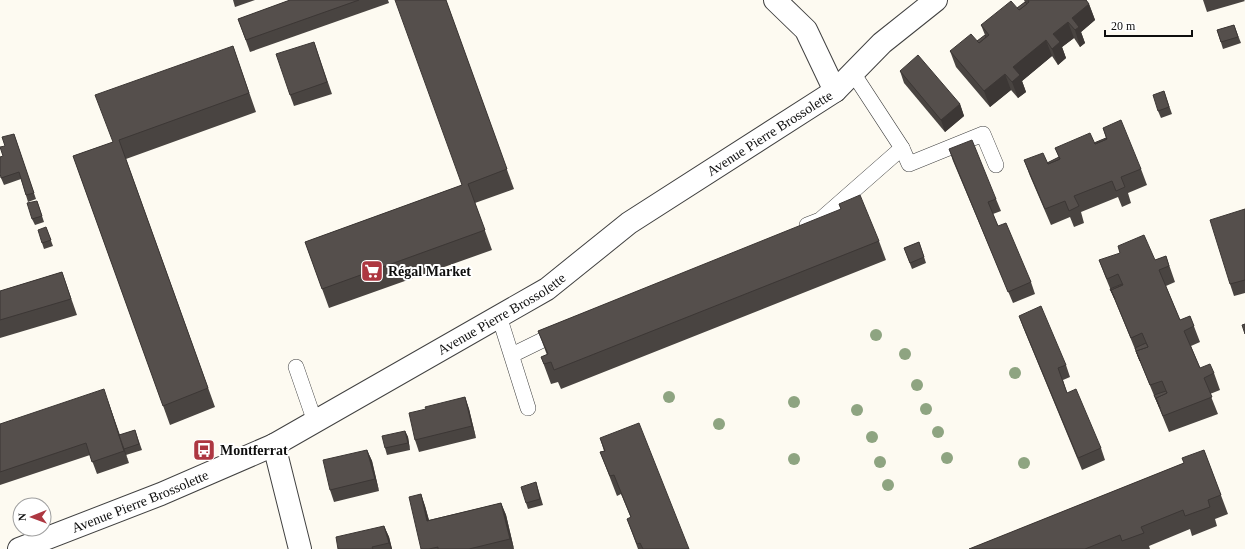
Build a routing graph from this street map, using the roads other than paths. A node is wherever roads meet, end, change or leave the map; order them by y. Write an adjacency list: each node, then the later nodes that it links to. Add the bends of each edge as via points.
1 (775, 0): 4 (street, via 806,30)
2 (936, 0): 3 (street, Avenue Pierre Brossolette, via 882,43)
3 (853, 73): 4 (street, Avenue Pierre Brossolette); 5 (lane)
4 (836, 90): 8 (street, Avenue Pierre Brossolette, via 629,224 546,288)
5 (902, 148): 6 (lane, via 909,164 983,134); 7 (lane, via 820,220)
6 (996, 165)
7 (791, 232)
8 (499, 316): 10 (lane); 13 (street, Avenue Pierre Brossolette)
9 (575, 325): 10 (lane)
10 (512, 355): 12 (lane)
11 (296, 367): 13 (lane)
12 (528, 408)
13 (315, 422): 14 (street, Avenue Pierre Brossolette)
14 (274, 445): 15 (street, Avenue Pierre Brossolette, via 161,494); 16 (street)
15 (19, 549)
16 (298, 549)

